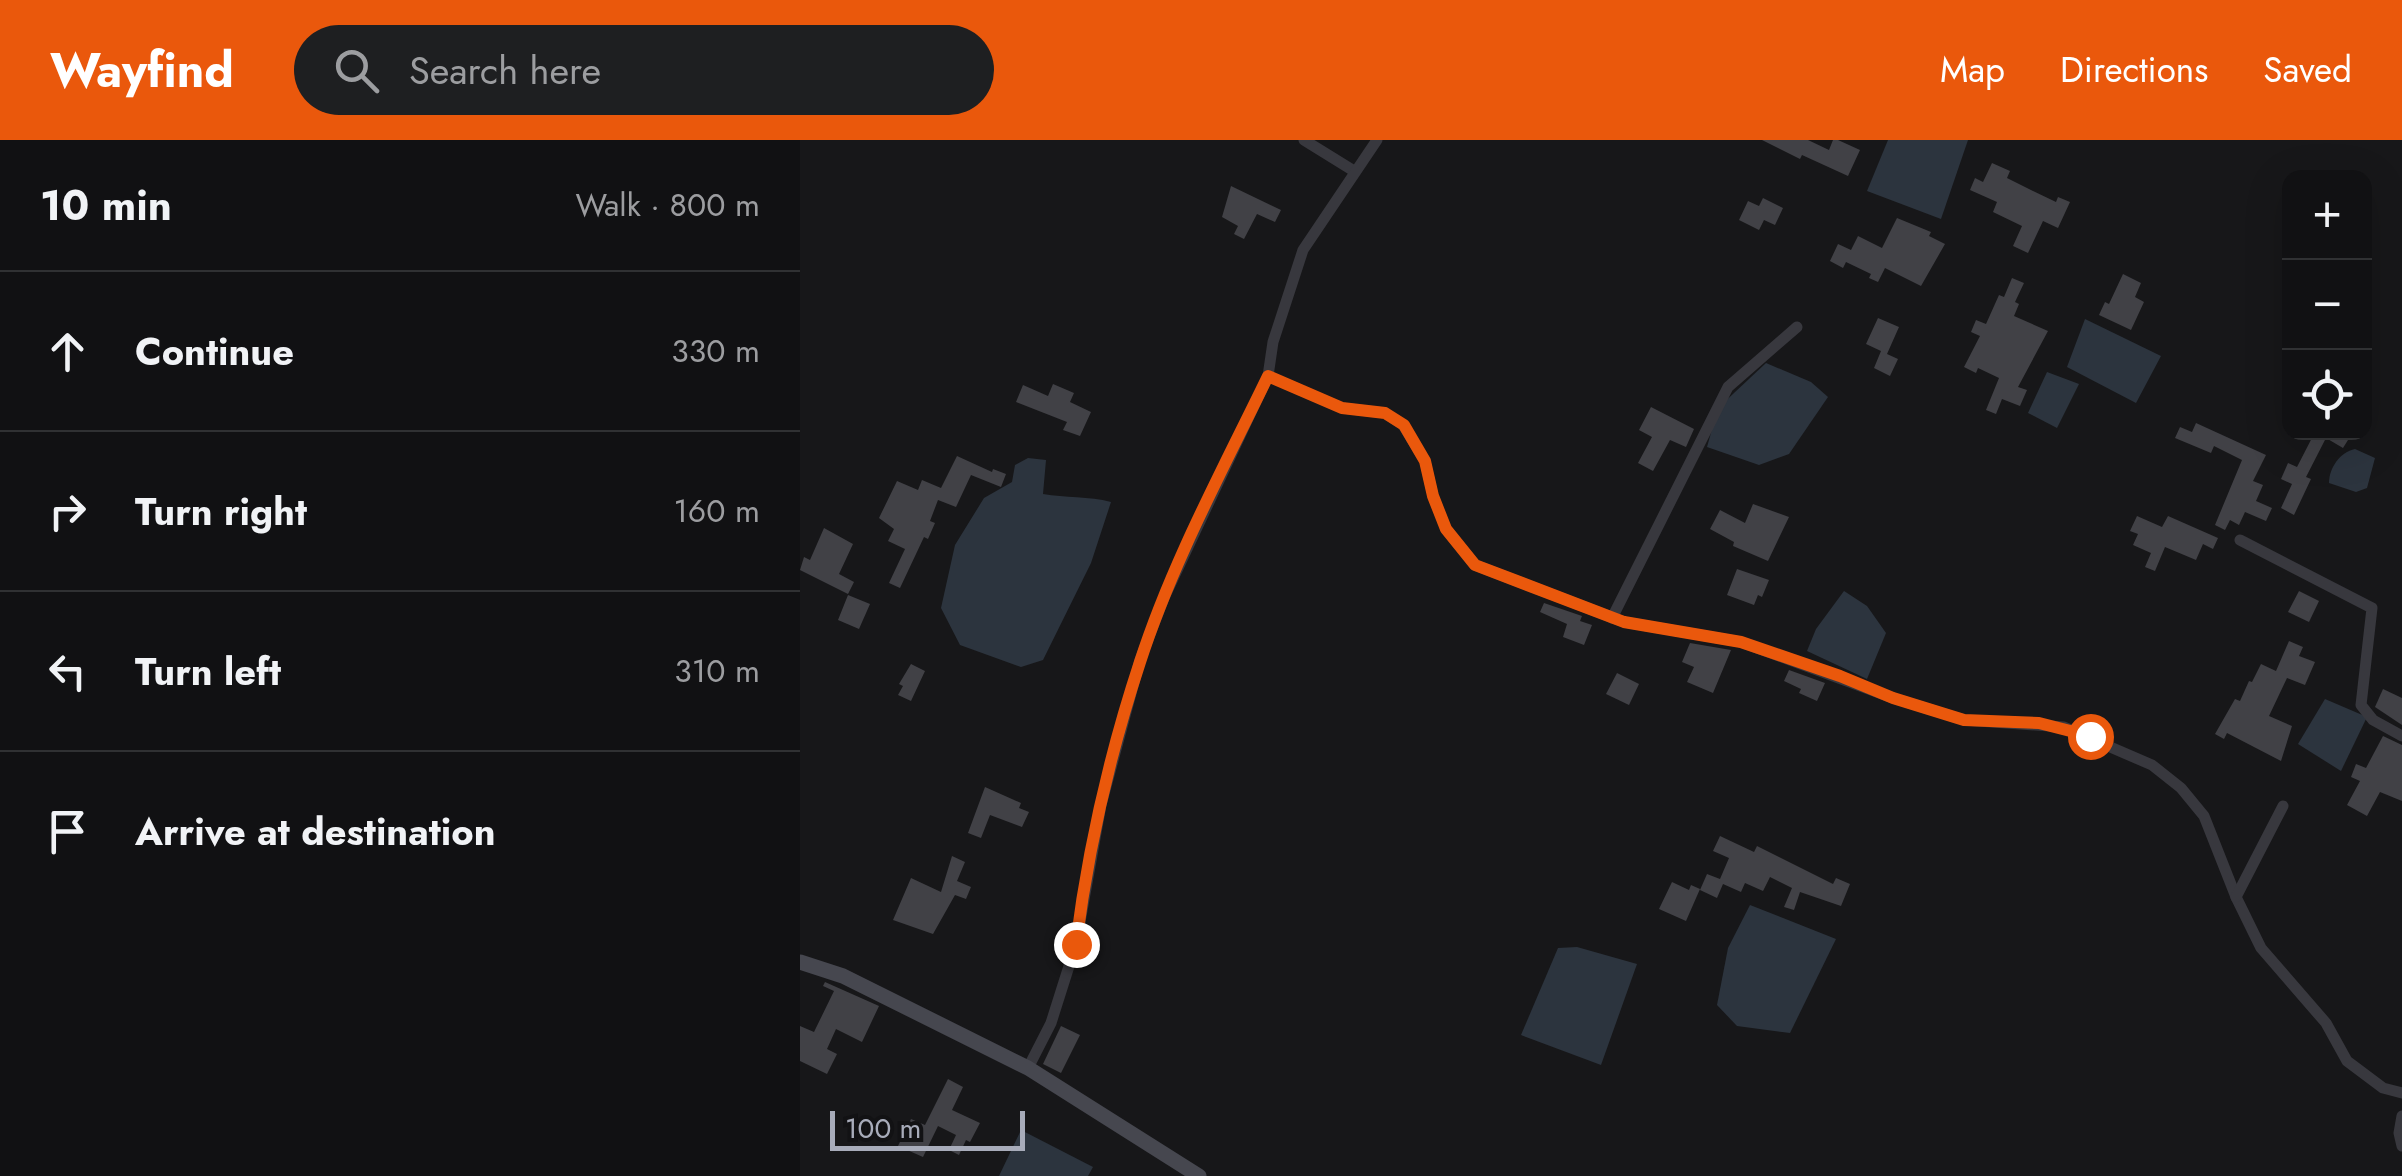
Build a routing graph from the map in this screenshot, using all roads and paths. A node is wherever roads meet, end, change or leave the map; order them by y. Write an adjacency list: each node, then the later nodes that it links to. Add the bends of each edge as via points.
1 (1304, 140): 3 (street)
2 (1377, 140): 3 (street)
3 (1354, 171): 5 (street, via 1304,250)
4 (1798, 327): 7 (street, via 1728,387)
5 (1268, 376): 7 (street, via 1342,408 1395,418 1425,461 1446,529 1475,565); 12 (street, via 1140,660 1101,805 1076,944 1051,1023)
6 (2240, 540): 8 (street, via 2372,608 2361,705)
7 (1612, 618): 10 (street, via 1741,642 1964,720 2039,723 2090,736 2152,765 2181,788 2204,816)
8 (2402, 736)
9 (2283, 806): 10 (street)
10 (2236, 896): 13 (street, via 2261,948 2326,1023 2347,1061)
11 (800, 962): 12 (main road, via 843,976)
12 (1028, 1068): 16 (main road)
13 (2402, 1094)
14 (2402, 1116): 15 (street)
15 (2402, 1146)
16 (1199, 1176)

